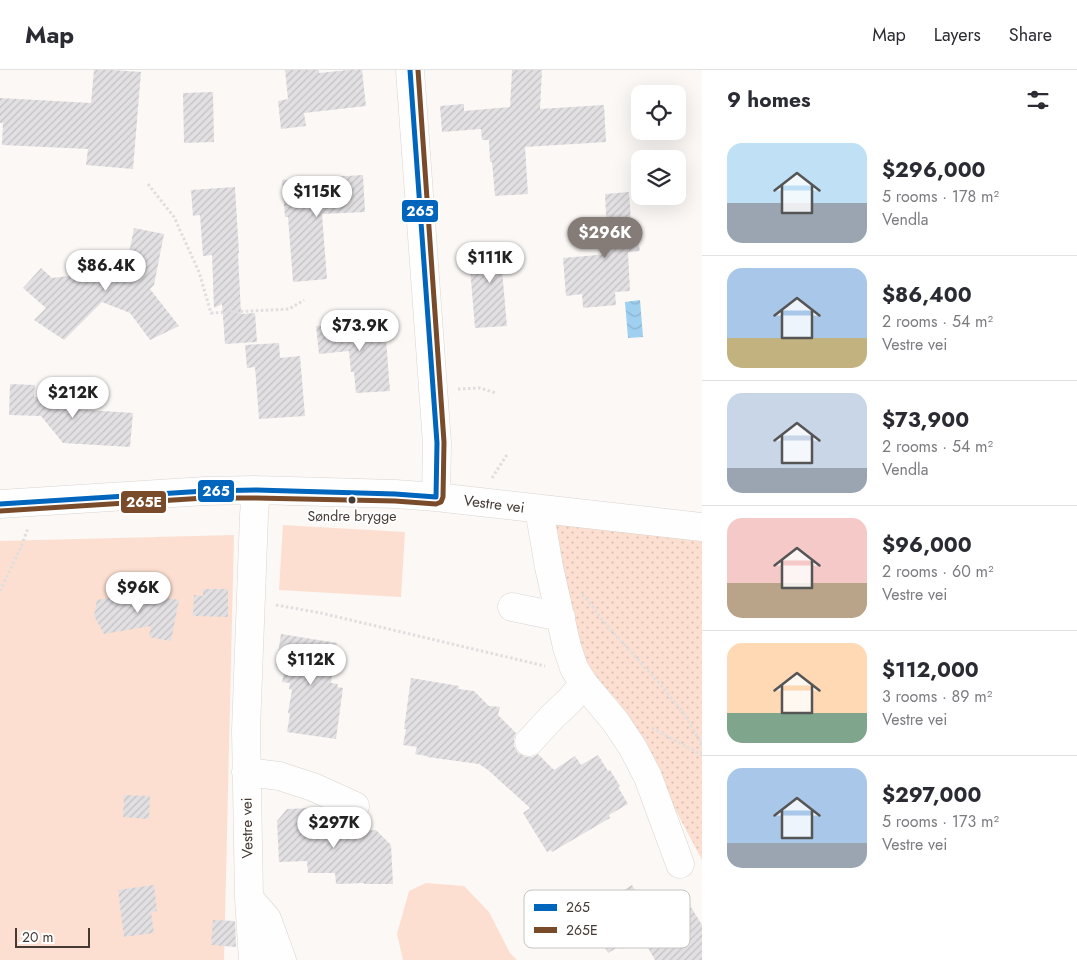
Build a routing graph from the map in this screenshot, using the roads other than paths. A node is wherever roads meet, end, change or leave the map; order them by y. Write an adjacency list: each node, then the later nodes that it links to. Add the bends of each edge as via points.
1 (410, 70): 3 (street, via 437,434)
2 (256, 490): 3 (street, Vestre vei); 4 (street, Vestre vei); 11 (street, Vestre vei)
3 (436, 497): 5 (street, Vestre vei)
4 (0, 504)
5 (539, 509): 6 (street, Vestre vei); 8 (street)
6 (702, 527)
7 (512, 607): 8 (street)
8 (561, 617): 9 (street, via 574,668)
9 (584, 684): 10 (street); 13 (street, via 615,720 633,748 648,777)
10 (529, 742)
11 (246, 772): 12 (street, via 278,776); 14 (street, Vestre vei)
12 (355, 806)
13 (680, 864)
14 (249, 898): 15 (street, Vestre vei); 16 (street, via 267,919)
15 (253, 960)
16 (282, 960)

